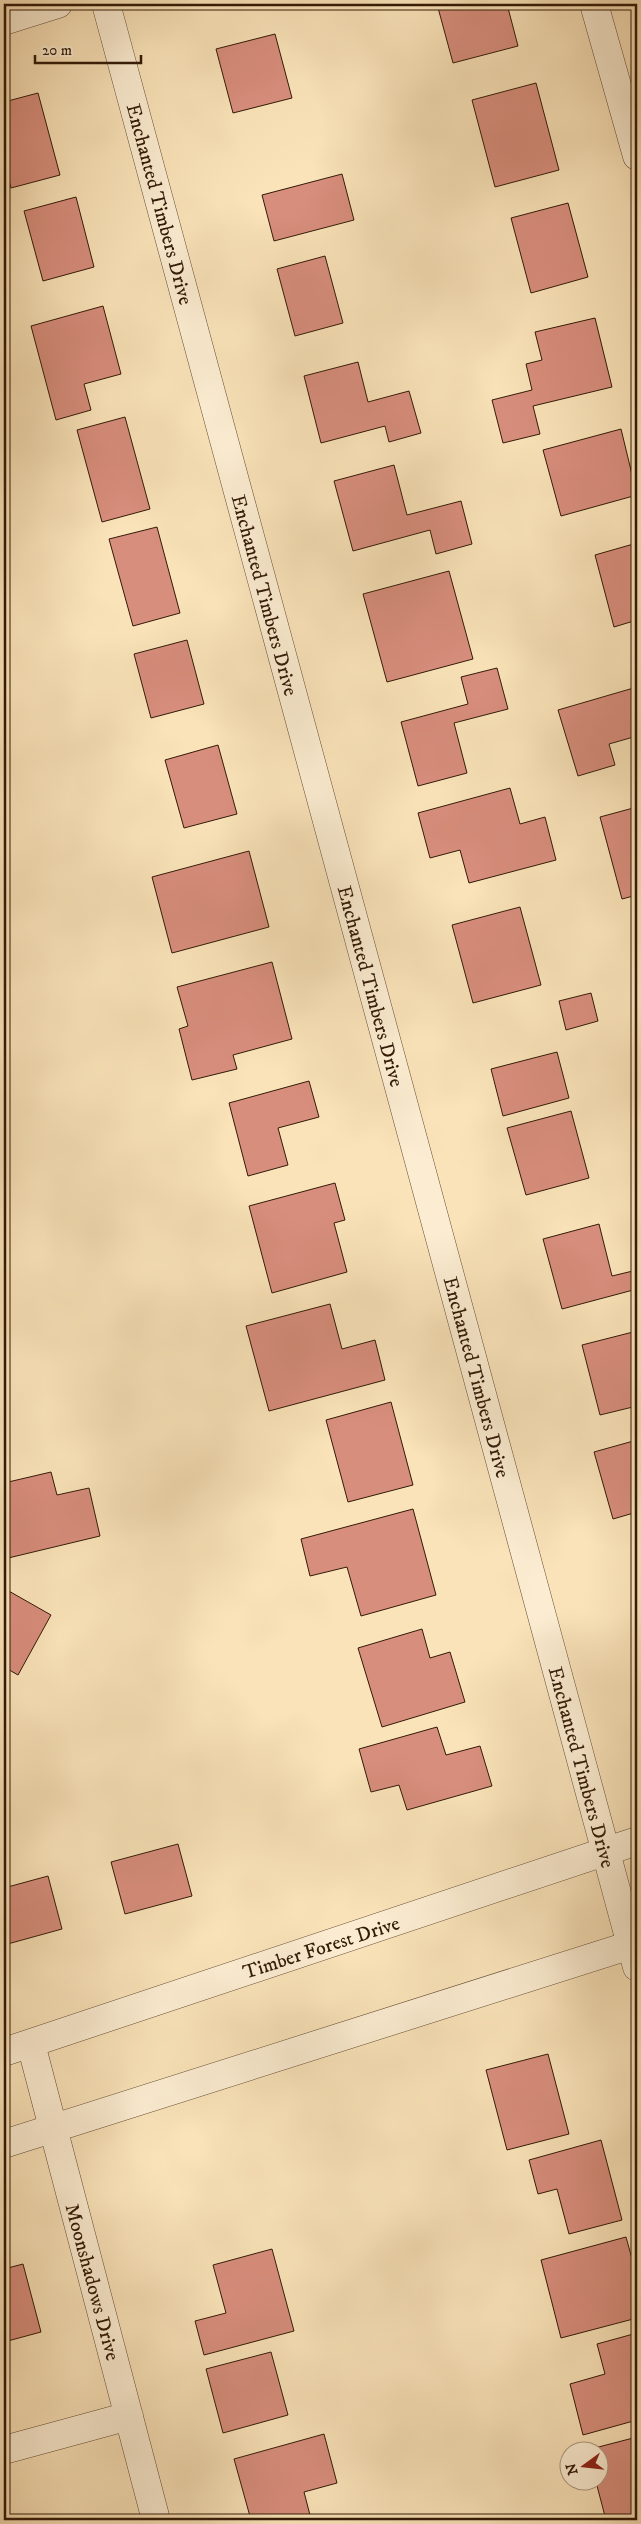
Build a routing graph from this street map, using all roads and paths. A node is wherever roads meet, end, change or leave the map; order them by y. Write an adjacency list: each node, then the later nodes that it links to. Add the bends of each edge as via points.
1 (58, 4): 4 (street)
2 (106, 4): 7 (street, Enchanted Timbers Drive)
3 (594, 4): 5 (street)
4 (4, 21)
5 (637, 156)
6 (637, 1842): 7 (street, Timber Forest Drive)
7 (605, 1852): 8 (street, Enchanted Timbers Drive); 9 (street, Timber Forest Drive)
8 (635, 1952): 11 (street)
9 (31, 2044): 10 (street, Timber Forest Drive); 11 (street, Moonshadows Drive)
10 (4, 2052)
11 (53, 2128): 12 (street); 13 (street, Moonshadows Drive)
12 (4, 2144)
13 (129, 2416): 14 (street); 15 (street, Moonshadows Drive)
14 (4, 2450)
15 (156, 2520)

